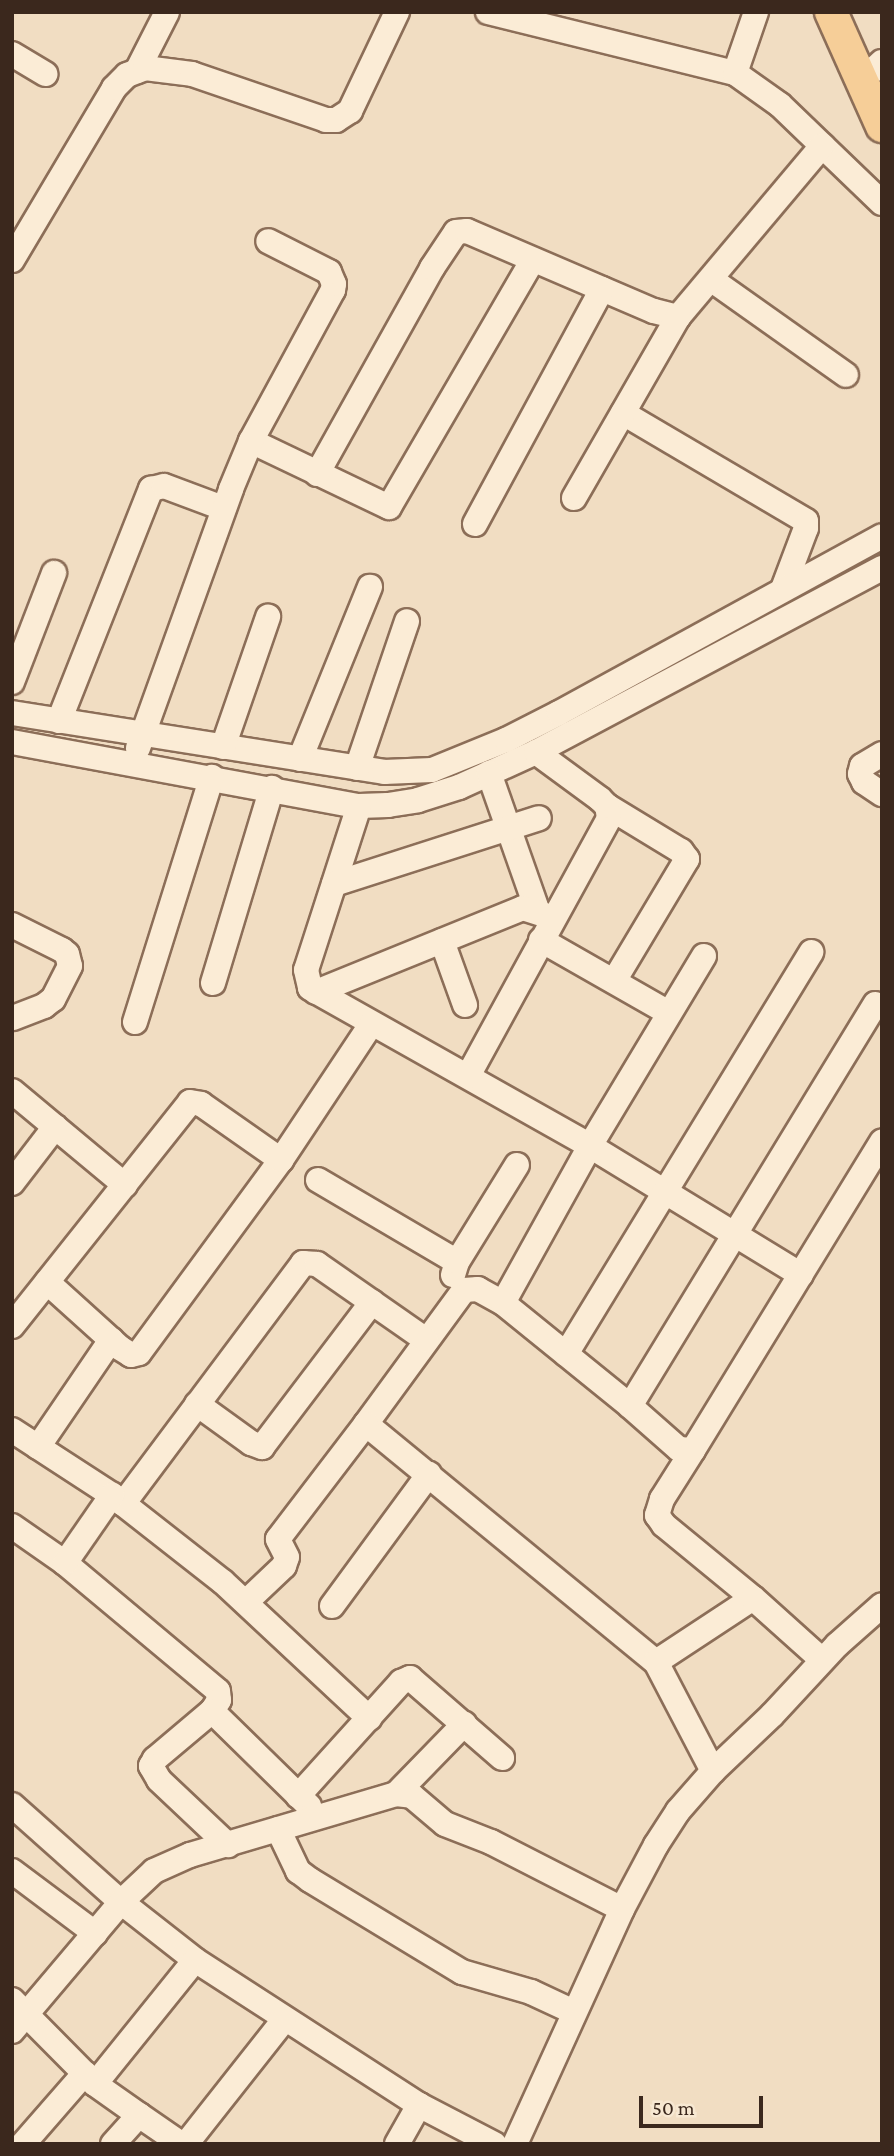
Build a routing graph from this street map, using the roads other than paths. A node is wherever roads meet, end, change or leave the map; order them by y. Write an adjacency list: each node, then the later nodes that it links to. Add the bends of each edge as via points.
1 (167, 12): 8 (street)
2 (397, 12): 8 (street, via 350,111 335,120 191,74)
3 (488, 12): 9 (street)
4 (756, 12): 9 (street)
5 (831, 12): 12 (main road)
6 (845, 12): 11 (main road)
7 (12, 54): 10 (street)
8 (137, 71): 16 (street, via 114,88)
9 (735, 73): 13 (street, via 780,105)
10 (45, 74)
11 (878, 78)
12 (882, 126)
13 (822, 146): 14 (street); 18 (street)
14 (882, 203)
15 (268, 241): 23 (street, via 328,272 334,284)
16 (13, 257)
17 (533, 260): 19 (street); 24 (street, via 467,231 456,232); 24 (street, via 394,504 383,506)
18 (712, 281): 20 (street); 21 (street)
19 (602, 289): 20 (street); 27 (street)
20 (678, 317): 22 (street)
21 (846, 375)
22 (623, 413): 25 (street); 32 (street, via 806,521)
23 (251, 441): 24 (street); 26 (street)
24 (317, 474)
25 (574, 498)
26 (223, 508): 38 (street, via 164,486 151,489); 41 (street)
27 (475, 524)
28 (882, 536): 32 (street)
29 (882, 568): 35 (street)
30 (54, 573): 36 (street)
31 (370, 587): 44 (street)
32 (783, 589): 35 (street)
33 (268, 617): 40 (street)
34 (407, 621): 45 (street)
35 (721, 639): 42 (street); 45 (street, via 454,763 410,773)
36 (12, 682)
37 (12, 713): 38 (street)
38 (59, 721): 41 (street)
39 (12, 742): 41 (street)
40 (223, 747): 41 (street); 44 (street)
41 (138, 749): 47 (street)
42 (536, 752): 46 (street); 51 (street)
43 (882, 754): 49 (street, via 862,766 860,774)
44 (300, 759): 45 (street)
45 (357, 768)
46 (489, 773): 50 (street, via 418,800); 53 (street)
47 (212, 777): 48 (street); 67 (street)
48 (272, 788): 50 (street); 61 (street)
49 (882, 794)
50 (359, 806): 54 (street)
51 (607, 806): 55 (street, via 610,818 603,832); 60 (street, via 681,850 687,859)
52 (539, 818): 53 (street)
53 (510, 827): 54 (street); 55 (street)
54 (334, 884): 62 (street, via 306,970 310,988)
55 (544, 923): 57 (street, via 523,908); 60 (street); 69 (street)
56 (12, 925): 66 (street, via 62,950 70,966 53,999)
57 (442, 941): 62 (street); 64 (street)
58 (811, 952): 79 (street)
59 (704, 956): 65 (street)
60 (614, 981): 65 (street)
61 (213, 983)
62 (316, 992): 68 (street)
63 (875, 1004): 80 (street)
64 (465, 1005)
65 (669, 1013): 73 (street)
66 (12, 1018)
67 (135, 1022)
68 (372, 1023): 69 (street); 74 (street)
69 (468, 1076): 73 (street)
70 (12, 1091): 71 (street)
71 (55, 1127): 77 (street); 78 (street)
72 (882, 1141): 82 (street)
73 (590, 1146): 79 (street); 86 (street)
74 (281, 1160): 78 (street, via 195,1101 185,1107); 88 (street, via 145,1347 131,1355)
75 (517, 1165): 81 (street)
76 (318, 1180): 81 (street)
77 (12, 1183)
78 (125, 1185): 83 (street)
79 (665, 1192): 80 (street); 90 (street)
80 (734, 1233): 82 (street); 92 (street)
81 (457, 1262): 84 (street, via 453,1277)
82 (801, 1275): 96 (street)
83 (47, 1282): 87 (street); 88 (street)
84 (470, 1288): 86 (street); 89 (street, via 458,1296)
85 (372, 1302): 89 (street); 91 (street, via 317,1264 303,1263); 91 (street, via 262,1447)
86 (503, 1303): 90 (street)
87 (12, 1326)
88 (111, 1340): 95 (street)
89 (426, 1340): 93 (street)
90 (566, 1354): 92 (street)
91 (197, 1404): 98 (street)
92 (630, 1406): 96 (street, via 679,1449)
93 (366, 1423): 97 (street); 102 (street, via 278,1539 287,1557 284,1566)
94 (12, 1430): 95 (street)
95 (38, 1447): 98 (street)
96 (693, 1450): 101 (street, via 657,1515)
97 (429, 1474): 104 (street); 106 (street)
98 (117, 1499): 100 (street); 102 (street)
99 (12, 1526): 100 (street)
100 (65, 1563): 107 (street, via 218,1691 219,1700)
101 (753, 1598): 105 (street); 106 (street)
102 (246, 1602): 108 (street)
103 (882, 1605): 105 (street)
104 (332, 1606)
105 (822, 1660): 111 (street)
106 (656, 1661): 111 (street)
107 (212, 1711): 113 (street); 117 (street, via 155,1759 152,1772)
108 (369, 1718): 109 (street, via 410,1678); 113 (street)
109 (464, 1724): 110 (street); 112 (street)
110 (502, 1758)
111 (713, 1771): 120 (street, via 656,1844)
112 (396, 1794): 115 (street); 120 (street, via 412,1796 445,1824 491,1842)
113 (298, 1796): 115 (street)
114 (12, 1805): 119 (street)
115 (319, 1816): 116 (street)
116 (278, 1829): 117 (street); 123 (street, via 298,1871 310,1881 462,1972 531,1992)
117 (228, 1845): 119 (street, via 154,1871)
118 (12, 1871): 121 (street)
119 (121, 1902): 121 (street); 122 (street)
120 (622, 1909): 123 (street)
121 (95, 1933): 124 (street)
122 (195, 1960): 125 (street); 126 (street)
123 (574, 2012): 134 (street)
124 (17, 2015): 126 (street)
125 (284, 2020): 127 (street); 131 (street)
126 (90, 2078): 128 (street); 129 (street)
127 (419, 2105): 132 (street); 133 (street)
128 (139, 2115): 130 (street); 131 (street)
129 (23, 2144)
130 (113, 2144)
131 (183, 2144)
132 (397, 2144)
133 (494, 2144)
134 (515, 2144)

